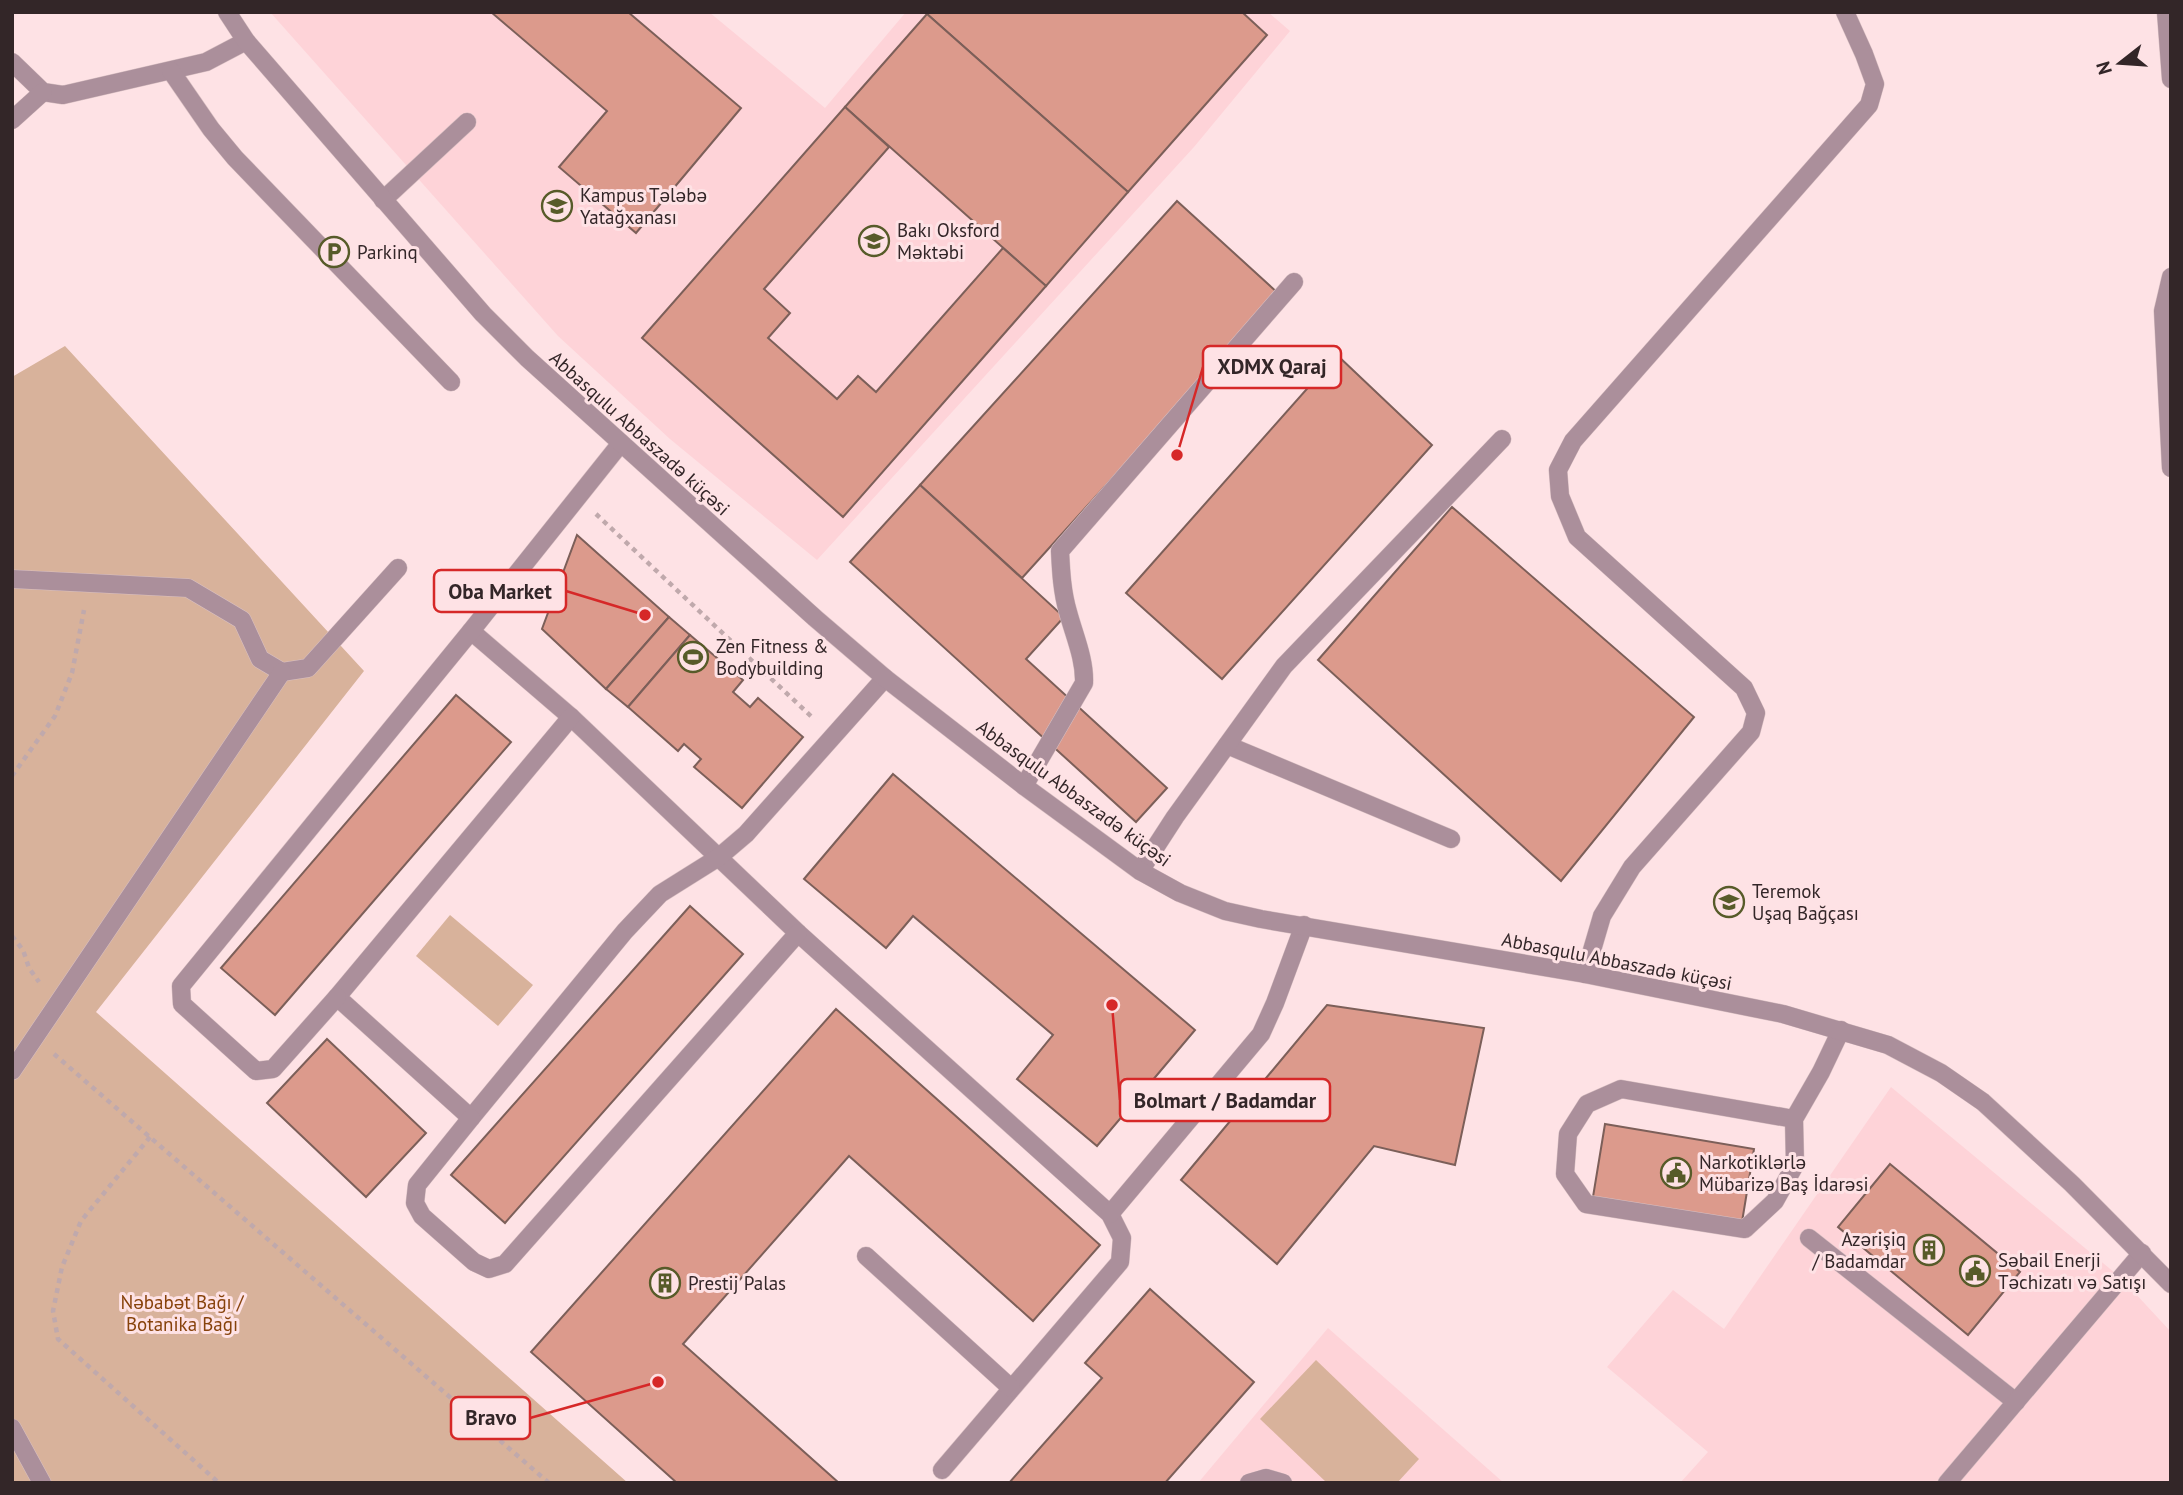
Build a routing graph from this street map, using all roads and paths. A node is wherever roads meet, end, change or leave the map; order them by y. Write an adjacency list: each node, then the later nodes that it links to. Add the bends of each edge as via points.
1 (227, 12): 4 (street, Abbasqulu Abbaszadə küçəsi)
2 (1845, 12): 36 (street, via 1875,84 1869,105 1573,441 1558,470 1560,496 1577,537 1744,688 1756,713 1751,732 1617,888 1602,916)
3 (2166, 12): 7 (street)
4 (246, 41): 6 (street, via 205,62); 11 (street, Abbasqulu Abbaszadə küçəsi)
5 (12, 62): 8 (street)
6 (172, 71): 8 (street, via 63,95); 14 (street, via 235,158)
7 (2171, 79)
8 (43, 92): 9 (street)
9 (12, 120)
10 (467, 122): 11 (street)
11 (383, 200): 16 (street, Abbasqulu Abbaszadə küçəsi, via 482,313)
12 (2171, 277): 17 (street, via 2163,311)
13 (1294, 282): 29 (street, via 1060,551 1084,683)
14 (450, 382)
15 (1502, 439): 27 (street, via 1284,666)
16 (621, 443): 18 (street); 24 (street, Abbasqulu Abbaszadə küçəsi)
17 (2171, 468)
18 (578, 498): 22 (street); 26 (path)
19 (398, 568): 23 (street, via 309,668)
20 (12, 579): 21 (street)
21 (89, 583): 23 (street, via 188,588 242,620 260,659); 28 (path, via 72,673 55,716)
22 (471, 631): 25 (street); 37 (street, via 181,986 182,1004 256,1071 272,1069)
23 (282, 672): 38 (street)
24 (885, 678): 26 (street); 29 (street, Abbasqulu Abbaszadə küçəsi)
25 (571, 717): 31 (street); 37 (street)
26 (832, 737): 31 (street, via 746,834)
27 (1227, 745): 30 (street); 32 (street)
28 (12, 776)
29 (1024, 786): 32 (street, Abbasqulu Abbaszadə küçəsi)
30 (1451, 839)
31 (719, 857): 34 (street); 42 (street, via 660,894)
32 (1140, 871): 33 (street, Abbasqulu Abbaszadə küçəsi, via 1226,911)
33 (1304, 925): 36 (street, Abbasqulu Abbaszadə küçəsi); 45 (street, via 1261,1034)
34 (798, 933): 42 (street, via 505,1264 489,1269 456,1247 422,1216 415,1203 418,1185); 45 (street)
35 (12, 936): 38 (path, via 41,985)
36 (1585, 974): 39 (street, Abbasqulu Abbaszadə küçəsi)
37 (337, 998): 42 (street)
38 (59, 1002): 40 (street)
39 (1841, 1030): 43 (street); 47 (street, Abbasqulu Abbaszadə küçəsi, via 1888,1045 1983,1102)
40 (35, 1038): 41 (street); 44 (path)
41 (12, 1071)
42 (471, 1118)
43 (1794, 1119): 43 (street, via 1621,1088 1587,1104 1568,1134 1565,1174 1586,1204 1745,1229 1775,1201 1794,1165)
44 (150, 1137): 55 (path, via 81,1221 62,1267 53,1311 58,1339); 56 (path)
45 (1110, 1214): 50 (street, via 1122,1238 1120,1262)
46 (1809, 1238): 51 (street)
47 (2142, 1253): 49 (street, Abbasqulu Abbaszadə küçəsi); 51 (street)
48 (866, 1256): 50 (street)
49 (2171, 1284)
50 (1011, 1388): 53 (street)
51 (2015, 1402): 59 (street)
52 (12, 1428): 54 (street)
53 (942, 1470)
54 (42, 1483)
55 (219, 1483)
56 (550, 1483)
57 (1250, 1483): 58 (street, via 1266,1478)
58 (1283, 1483)
59 (1947, 1483)

